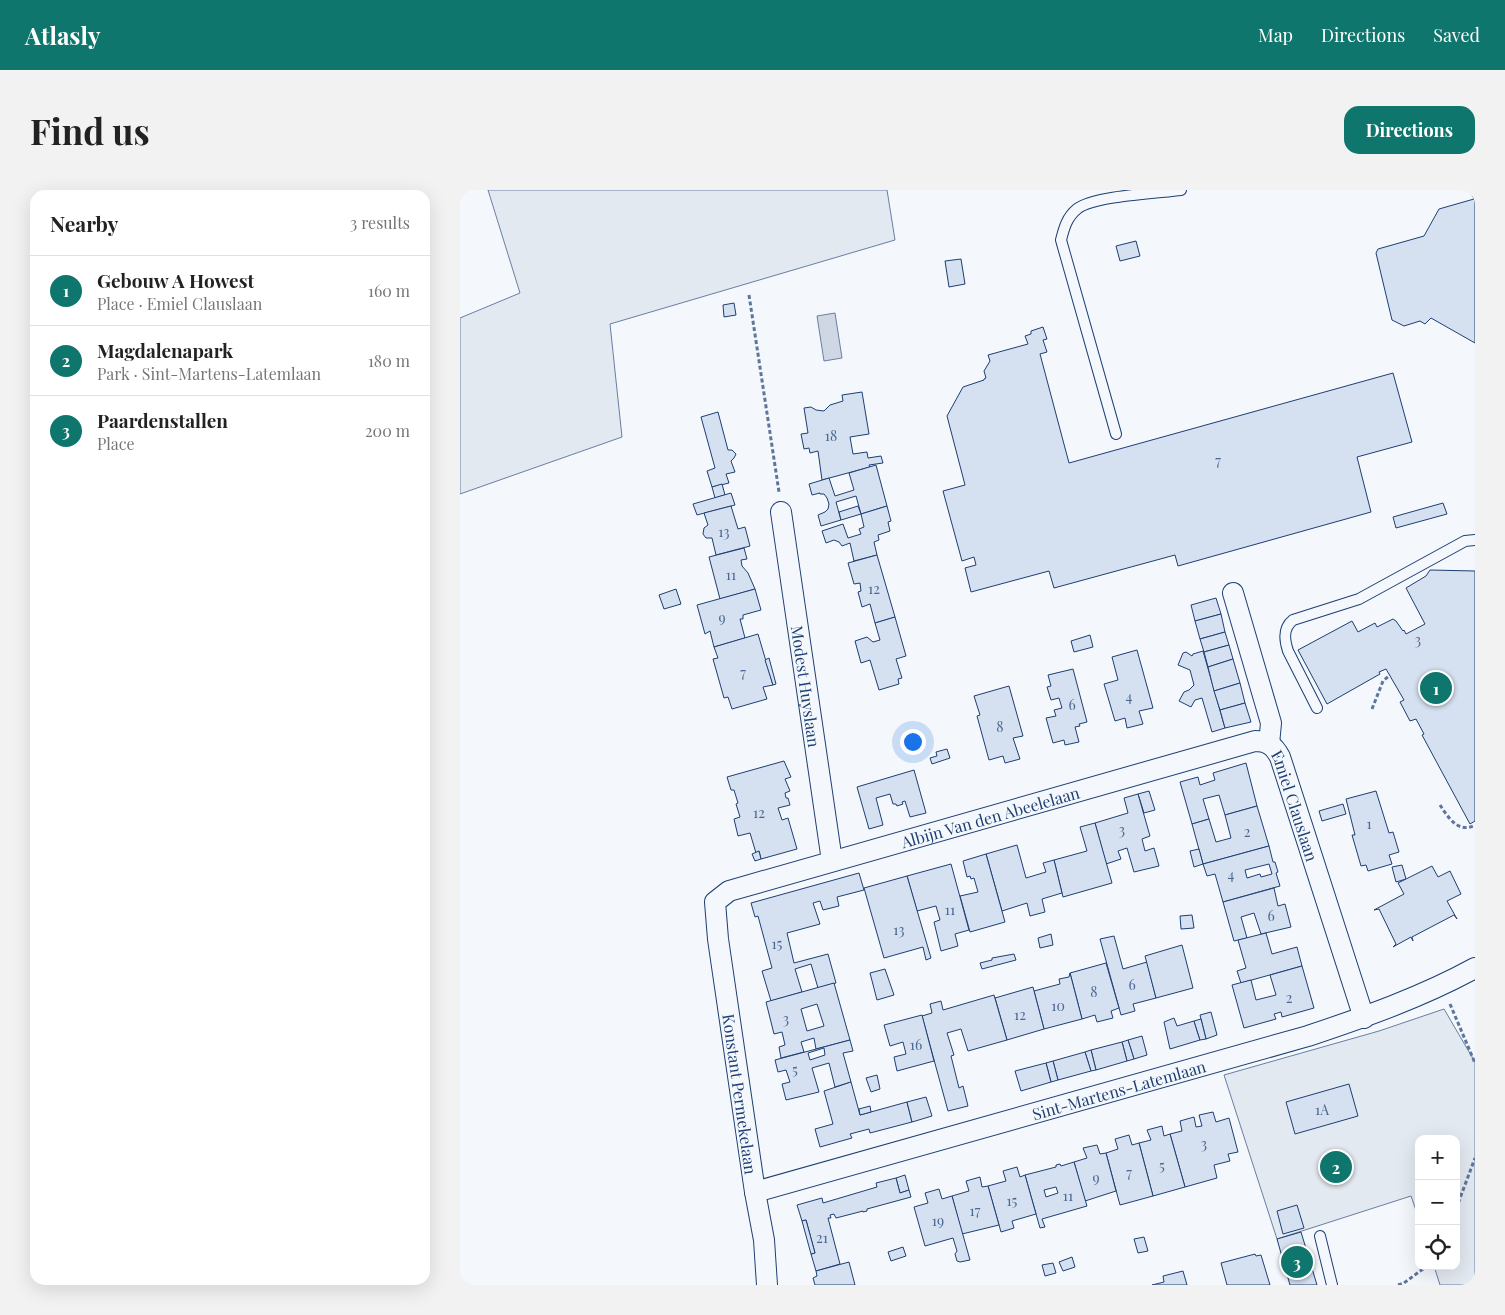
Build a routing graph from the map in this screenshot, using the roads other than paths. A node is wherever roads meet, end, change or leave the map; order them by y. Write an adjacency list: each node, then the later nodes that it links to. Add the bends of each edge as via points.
1 (1181, 190): 2 (lane, via 1097,200 1077,209 1065,224 1061,240)
2 (1116, 434)
3 (782, 512): 8 (street, Modest Huyslaan)
4 (1475, 540): 6 (lane, via 1465,541 1360,599 1288,624 1285,641 1288,651)
5 (1233, 593): 7 (street, Emiel Clauslaan, via 1271,723)
6 (1317, 708)
7 (1269, 744): 8 (street, Albijn Van den Abeelelaan, via 1255,741); 11 (street, Emiel Clauslaan, via 1280,757)
8 (832, 861): 9 (street, Albijn Van den Abeelelaan, via 729,892)
9 (715, 902): 12 (street, Konstant Permekelaan)
10 (1475, 968): 11 (street, Sint-Martens-Latemlaan)
11 (1364, 1018): 12 (street, Sint-Martens-Latemlaan)
12 (755, 1192): 14 (street, Konstant Permekelaan)
13 (1320, 1236): 15 (lane)
14 (768, 1285)
15 (1332, 1285)

